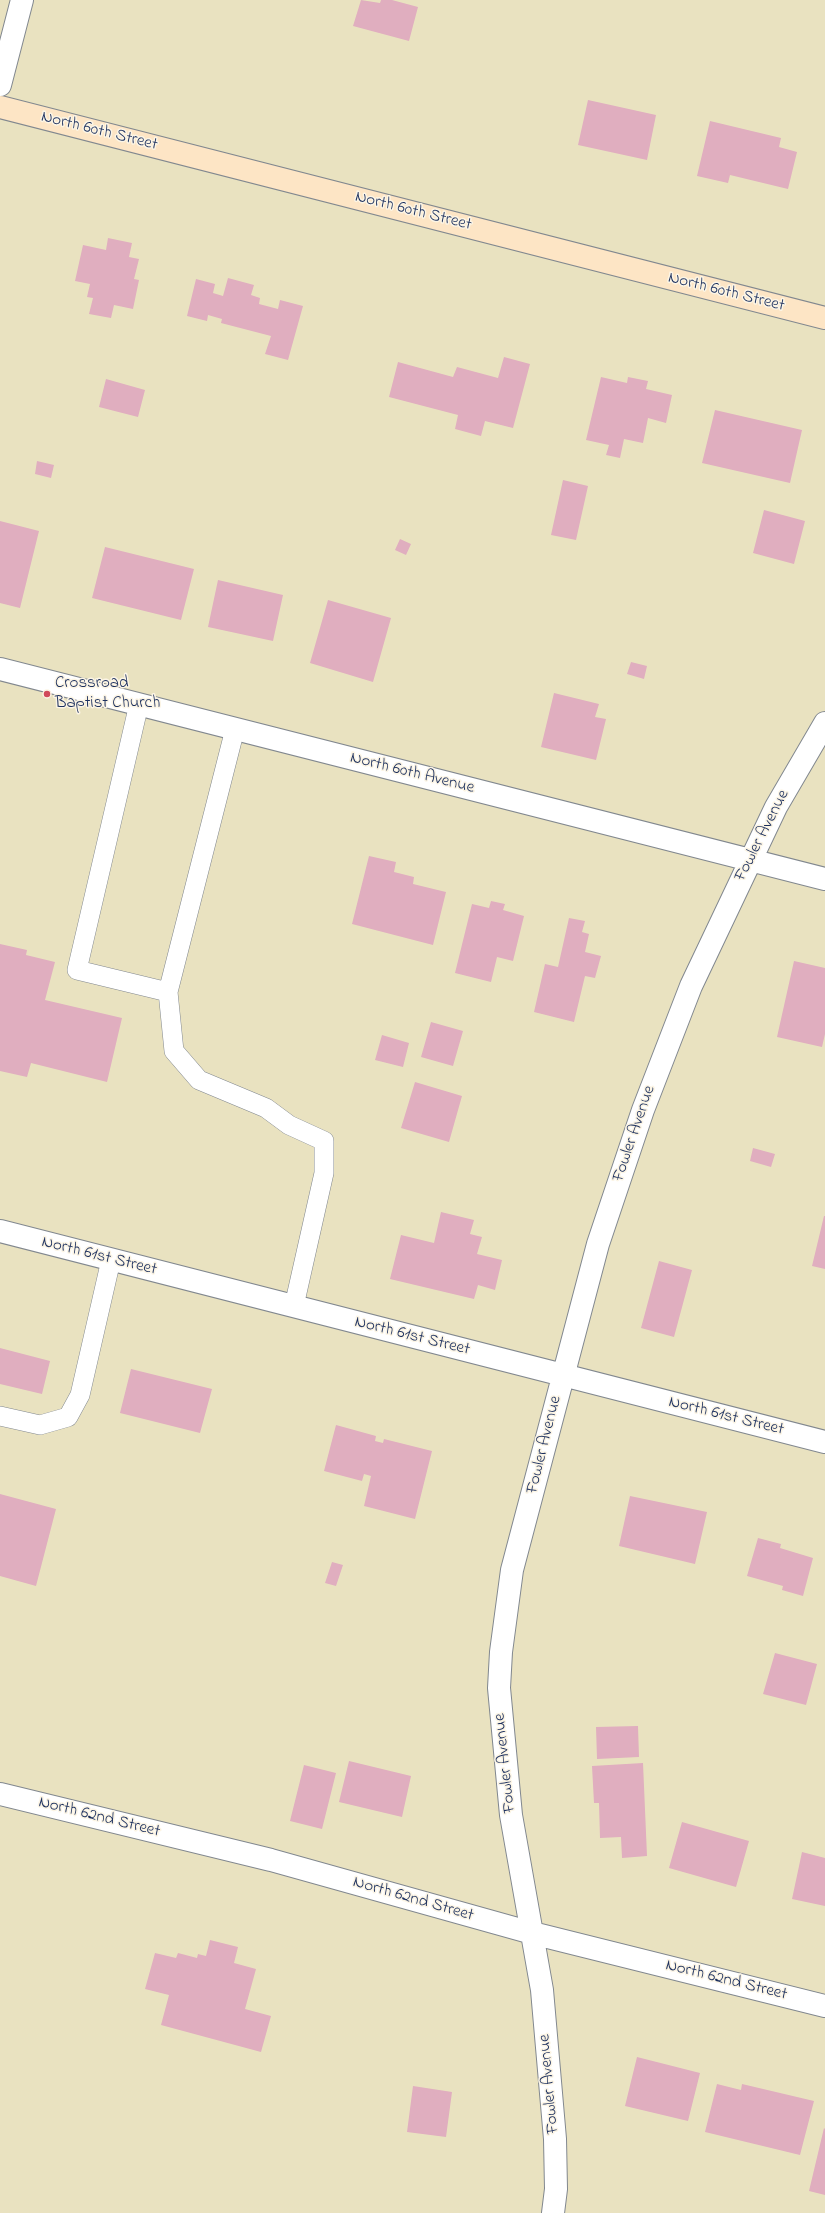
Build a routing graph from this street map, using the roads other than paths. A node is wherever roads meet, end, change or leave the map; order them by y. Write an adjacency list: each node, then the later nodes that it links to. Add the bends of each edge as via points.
1 (22, 0): 2 (street)
2 (0, 85)
3 (0, 107): 4 (main road, North 60th Street)
4 (825, 318)
5 (0, 669): 6 (street, North 60th Avenue)
6 (139, 704): 8 (street, North 60th Avenue); 11 (lane, via 77,970)
7 (825, 723): 9 (street, Fowler Avenue, via 776,807)
8 (235, 729): 9 (street, North 60th Avenue); 11 (lane)
9 (750, 860): 10 (street, North 60th Avenue); 15 (street, Fowler Avenue, via 691,986 643,1110 598,1244)
10 (825, 879)
11 (168, 992): 14 (lane, via 174,1052 199,1080 266,1108 289,1125 324,1141 324,1172)
12 (0, 1231): 13 (street, North 61st Street)
13 (111, 1260): 14 (street, North 61st Street); 16 (lane, via 80,1395 68,1417 40,1425)
14 (294, 1306): 15 (street, North 61st Street)
15 (562, 1375): 17 (street, North 61st Street); 19 (street, Fowler Avenue, via 512,1570 499,1688 511,1815)
16 (0, 1416)
17 (825, 1442)
18 (0, 1794): 19 (street, North 62nd Street, via 271,1860)
19 (532, 1933): 20 (street, North 62nd Street); 21 (street, Fowler Avenue, via 542,1990 555,2139 556,2189)
20 (825, 2006)
21 (553, 2213)

